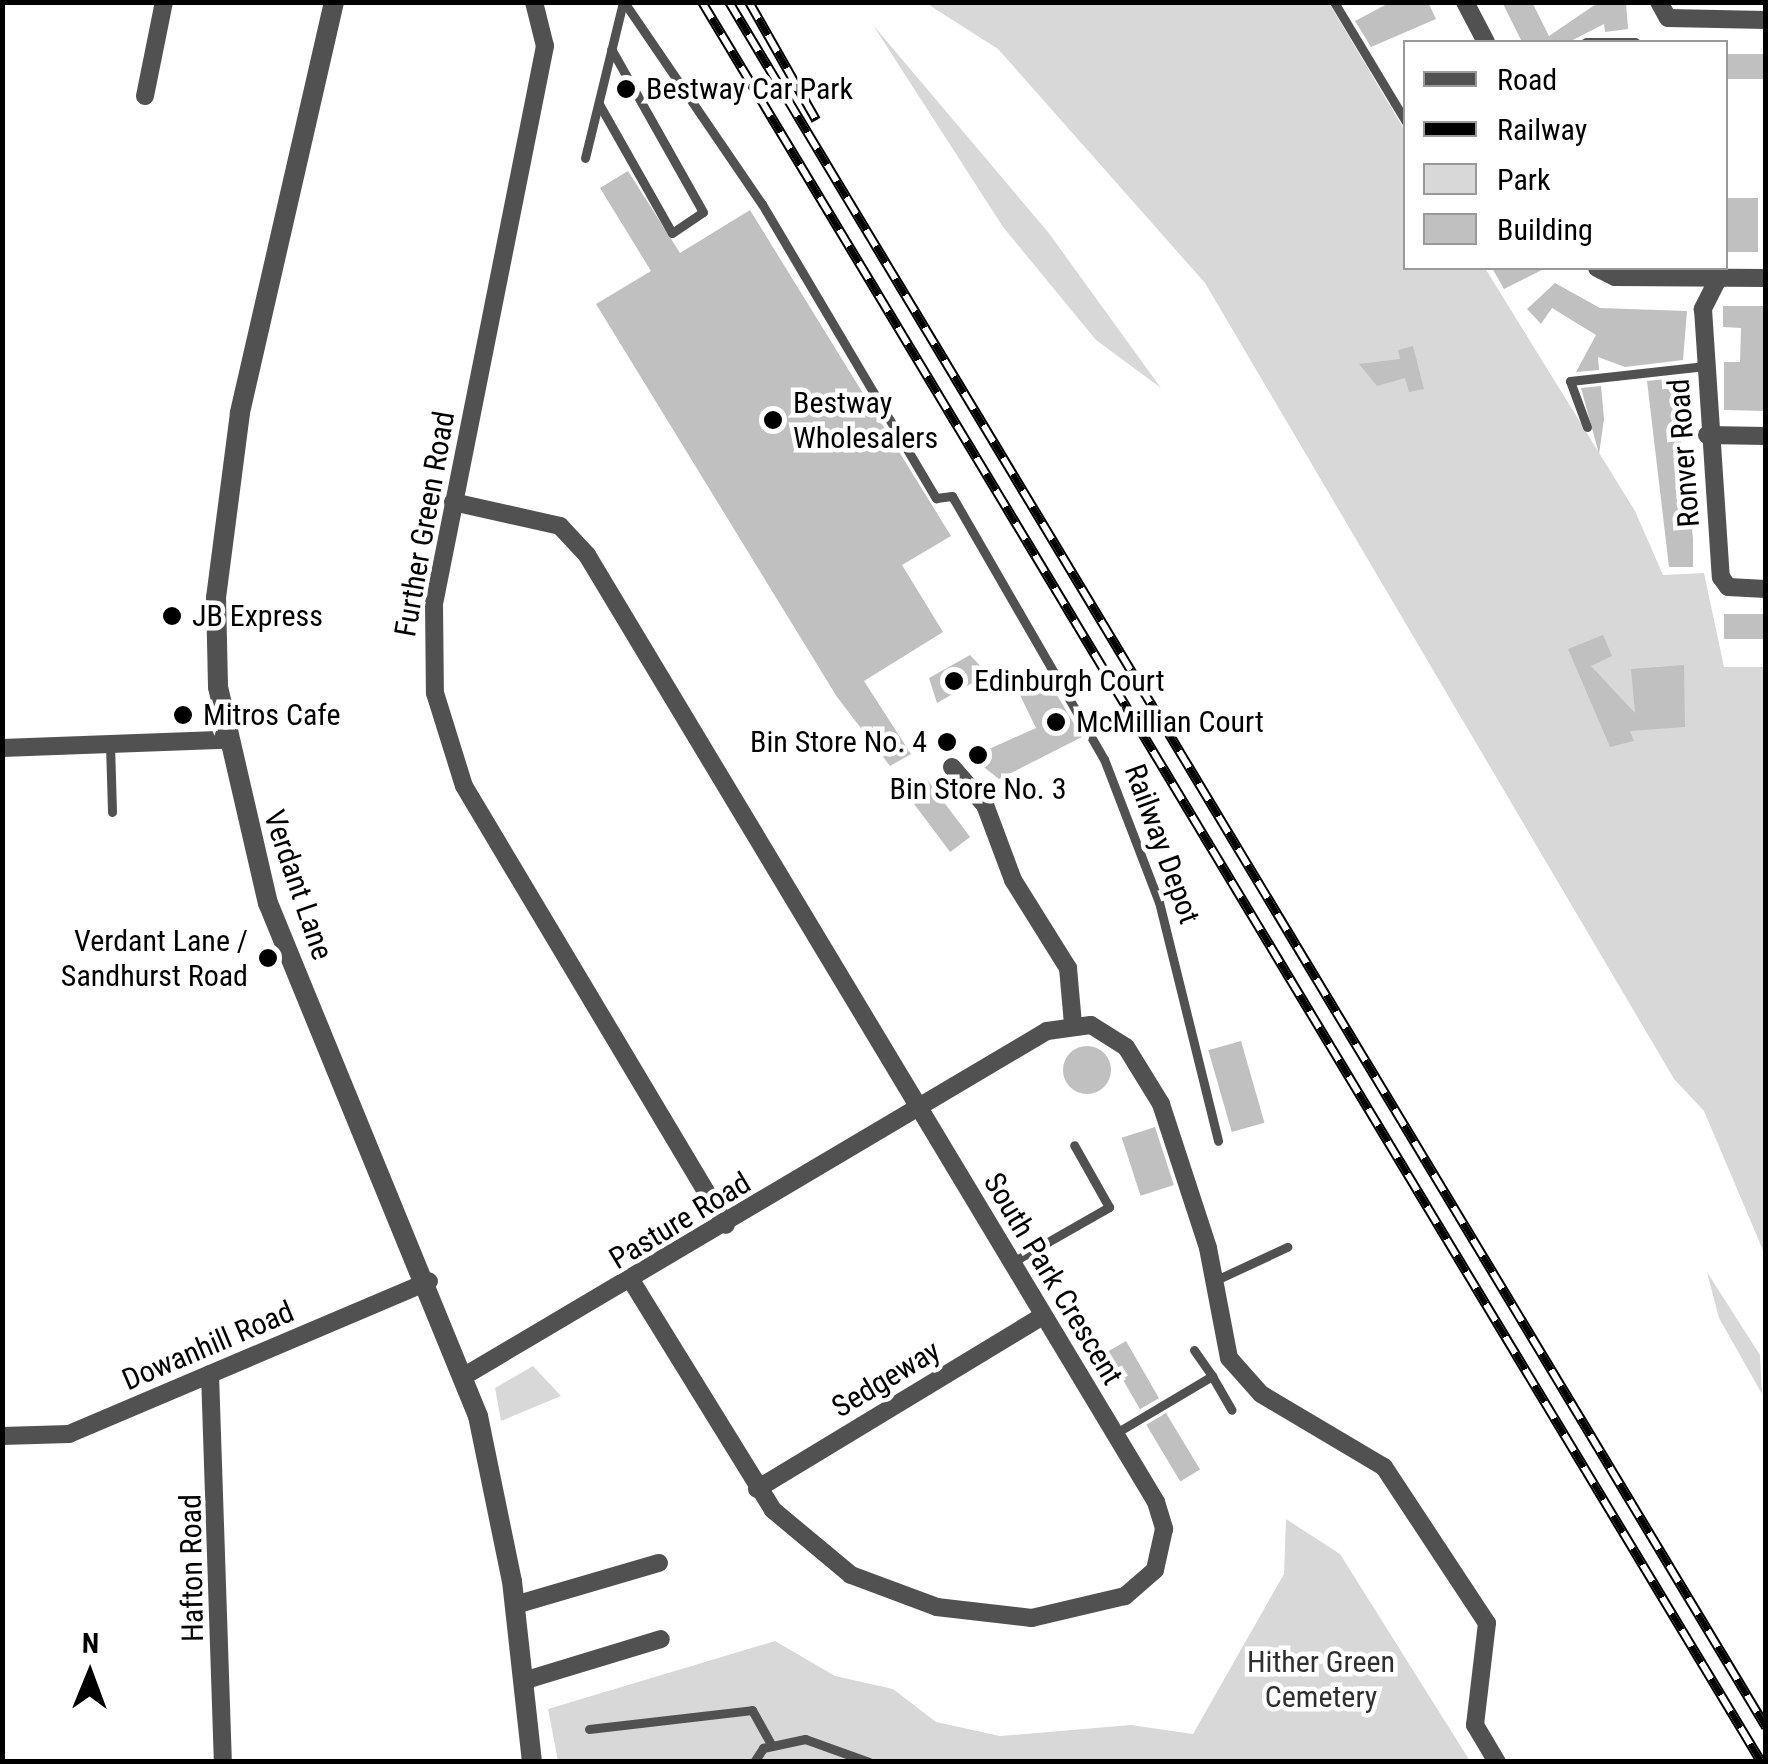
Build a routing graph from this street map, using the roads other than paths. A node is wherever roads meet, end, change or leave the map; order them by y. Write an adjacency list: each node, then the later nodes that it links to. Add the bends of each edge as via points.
1 (164, 2): 11 (street)
2 (334, 2): 24 (street, Verdant Lane, via 229,482 215,638)
3 (534, 2): 22 (street, Further Green Road, via 545,46)
4 (624, 2): 10 (lane); 31 (lane, Railway Depot, via 762,204 936,498 952,496 1104,758 1159,902)
5 (1334, 2): 13 (lane)
6 (1465, 2): 9 (street)
7 (1661, 9): 8 (street)
8 (1766, 20)
9 (1485, 40)
10 (611, 49): 12 (lane); 12 (lane, via 703,212 672,233)
11 (145, 96)
12 (599, 104): 14 (lane)
13 (1403, 117)
14 (585, 158)
15 (1603, 270): 17 (street, via 1630,278)
16 (1766, 278): 17 (street)
17 (1709, 279): 18 (street, Ronver Road)
18 (1704, 366): 19 (lane, via 1570,382); 20 (street, Ronver Road)
19 (1587, 427)
20 (1707, 435): 21 (street); 23 (street, Ronver Road, via 1722,581)
21 (1766, 436)
22 (454, 502): 30 (street, South Park Crescent, via 573,536); 33 (street, Further Green Road, via 431,648 450,755)
23 (1766, 589)
24 (225, 740): 25 (street); 36 (street, Verdant Lane, via 268,903)
25 (110, 744): 26 (street); 28 (lane)
26 (2, 748)
27 (952, 767): 29 (street, via 994,820 1013,880 1068,968)
28 (112, 812)
29 (1073, 1024): 30 (street, Pasture Road); 38 (street, via 1126,1047 1161,1104)
30 (920, 1108): 33 (street, Pasture Road); 35 (street, South Park Crescent)
31 (1218, 1141)
32 (1074, 1144): 35 (lane, via 1109,1208)
33 (726, 1225): 37 (street, Pasture Road)
34 (1286, 1247): 38 (lane)
35 (1011, 1263): 39 (street, South Park Crescent)
36 (429, 1281): 41 (street, Dowanhill Road); 42 (street, Verdant Lane)
37 (632, 1282): 42 (street, Pasture Road); 47 (street, South Park Crescent)
38 (1211, 1282): 58 (street, via 1230,1358 1261,1394 1384,1467 1473,1597 1490,1638 1475,1724)
39 (1042, 1316): 45 (street, South Park Crescent); 47 (street, Sedgeway)
40 (1194, 1350): 43 (lane)
41 (210, 1374): 46 (street, Dowanhill Road, via 69,1434); 54 (street, Hafton Road)
42 (466, 1375): 49 (street, Verdant Lane)
43 (1212, 1376): 44 (lane); 45 (lane)
44 (1232, 1410)
45 (1114, 1434): 47 (street, South Park Crescent, via 1161,1516 1161,1557 1136,1590 1055,1616 987,1616 881,1590 824,1556)
46 (2, 1436)
47 (757, 1489)
48 (659, 1563): 49 (street)
49 (515, 1605): 51 (street, Verdant Lane)
50 (660, 1639): 51 (street)
51 (523, 1680): 55 (street, Verdant Lane)
52 (589, 1729): 53 (lane, via 752,1710)
53 (772, 1746): 56 (lane); 57 (lane, via 806,1739)
54 (223, 1762)
55 (532, 1762)
56 (754, 1762)
57 (869, 1762)
58 (1497, 1762)

